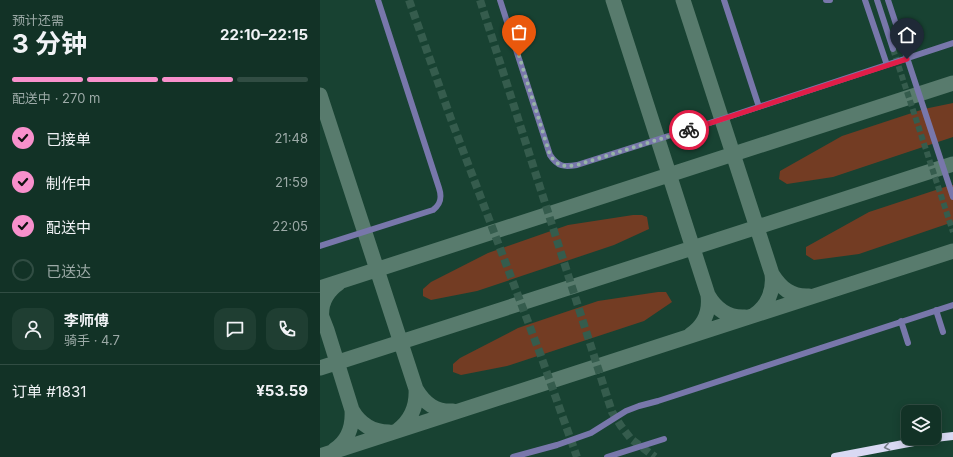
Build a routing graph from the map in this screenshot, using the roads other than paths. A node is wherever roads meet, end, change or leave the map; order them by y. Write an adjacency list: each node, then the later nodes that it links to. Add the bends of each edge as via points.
1 (378, 0): 15 (lane, via 441,199 433,210)
2 (500, 0): 13 (lane, via 550,155 561,166 577,165)
3 (724, 0): 13 (lane)
4 (826, 0): 5 (lane)
5 (830, 0)
6 (865, 0): 12 (lane)
7 (877, 0): 10 (lane)
8 (888, 0): 11 (lane)
9 (953, 44): 11 (lane)
10 (893, 49)
11 (907, 59): 12 (lane); 14 (lane)
12 (887, 65): 13 (lane)
13 (759, 107)
14 (953, 197)
15 (320, 246)
16 (953, 304): 17 (lane)
17 (936, 310): 18 (lane); 19 (lane)
18 (902, 321): 20 (lane); 23 (lane, via 639,406 626,411 591,434)
19 (943, 332)
20 (908, 343)
21 (953, 436): 25 (highway, one-way to 25)
22 (664, 439): 24 (lane)
23 (513, 457)
24 (607, 457)
25 (835, 457)

